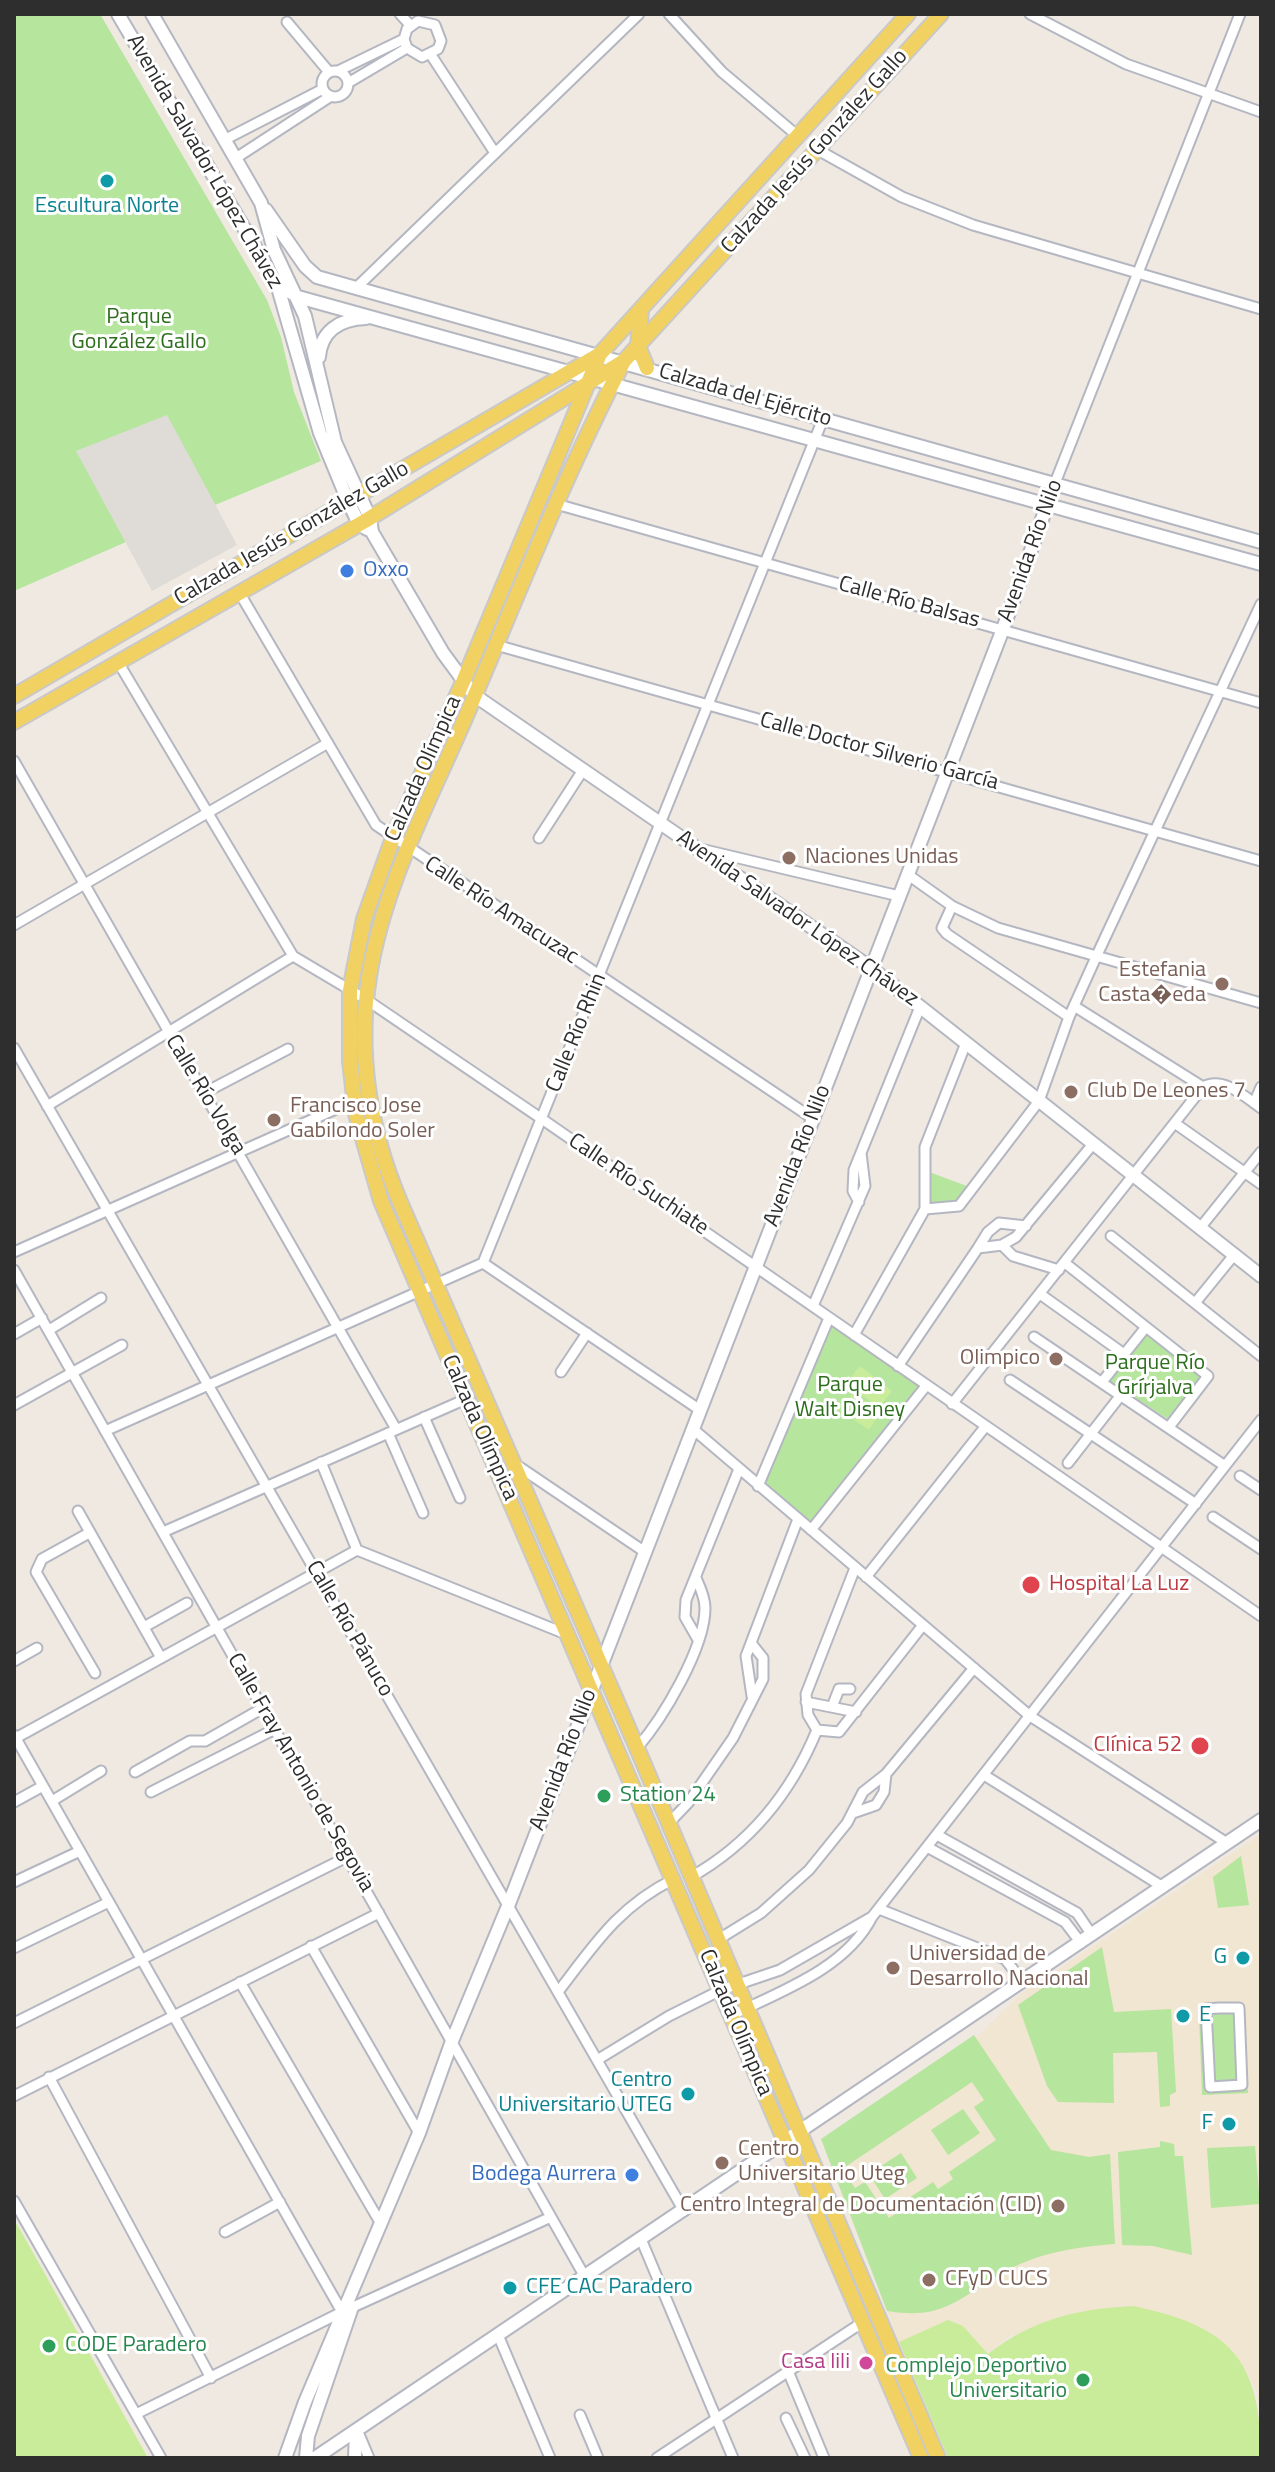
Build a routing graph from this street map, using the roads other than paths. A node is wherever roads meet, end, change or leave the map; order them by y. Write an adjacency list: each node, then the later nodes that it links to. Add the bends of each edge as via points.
1 (118, 14): 28 (main road, Avenida Salvador López Chávez)
2 (152, 14): 21 (main road, Avenida Salvador López Chávez)
3 (400, 14): 11 (street)
4 (639, 14): 24 (street)
5 (669, 14): 20 (street, via 722,72)
6 (908, 14): 20 (main road, Calzada Jesús González Gallo)
7 (941, 14): 23 (main road, Calzada Jesús González Gallo)
8 (1030, 14): 17 (street, via 1126,64)
9 (1240, 14): 17 (street, Avenida Río Nilo)
10 (287, 22): 14 (street)
11 (410, 25): 12 (street); 13 (street, via 435,25 441,41)
12 (406, 44): 13 (street, via 414,55); 14 (street); 15 (street)
13 (431, 55): 24 (street)
14 (334, 71): 15 (street); 16 (street, via 322,82)
15 (348, 83): 16 (street, via 342,94)
16 (327, 92): 19 (street); 22 (street)
17 (1207, 95): 18 (street); 27 (street, Avenida Río Nilo)
18 (1261, 112)
19 (255, 124): 21 (street); 22 (street)
20 (799, 137): 32 (main road, Calzada Jesús González Gallo)
21 (226, 139): 25 (main road, Avenida Salvador López Chávez)
22 (264, 140): 25 (street)
23 (818, 150): 27 (street, via 938,212); 34 (main road, Calzada Jesús González Gallo)
24 (495, 153): 29 (street)
25 (236, 158): 26 (main road, Avenida Salvador López Chávez)
26 (261, 203): 29 (main road, Calzada del Ejército, via 311,273); 30 (main road, Avenida Salvador López Chávez, via 274,250)
27 (1136, 272): 31 (street); 44 (street, Avenida Río Nilo)
28 (277, 284): 30 (main road, Calzada del Ejército); 45 (main road, Avenida Salvador López Chávez, via 320,433)
29 (356, 288): 35 (main road, Calzada del Ejército)
30 (298, 297): 33 (main road, Calzada del Ejército); 40 (main road, Avenida Salvador López Chávez)
31 (1261, 309)
32 (641, 311): 34 (main road); 35 (main road, Calzada Jesús González Gallo)
33 (397, 323): 38 (main road, Calzada del Ejército); 40 (main road, via 363,318 331,329 320,345)
34 (638, 346): 36 (main road, Calzada Jesús González Gallo); 37 (main road)
35 (600, 354): 36 (main road, Calzada del Ejército); 38 (main road, Calzada Jesús González Gallo); 39 (main road, Calzada Olímpica)
36 (624, 361): 37 (main road, Calzada del Ejército); 39 (main road, Calzada Jesús González Gallo); 41 (main road, Calzada Olímpica)
37 (647, 368): 42 (main road, Calzada del Ejército)
38 (571, 372): 39 (main road, Calzada del Ejército); 45 (main road, Calzada Jesús González Gallo)
39 (592, 379): 41 (main road, Calzada del Ejército); 48 (main road, Calzada Jesús González Gallo); 57 (main road, Calzada Olímpica)
40 (320, 381): 45 (main road, Avenida Salvador López Chávez)
41 (612, 383): 43 (main road, Calzada del Ejército); 46 (main road, Calzada Olímpica)
42 (823, 419): 43 (street, Calle Río Rhin); 44 (main road, Calzada del Ejército)
43 (814, 440): 47 (main road, Calzada del Ejército); 50 (street, Calle Río Rhin)
44 (1055, 483): 47 (main road, Avenida Río Nilo); 49 (main road, Calzada del Ejército)
45 (353, 498): 48 (main road, Avenida Salvador López Chávez); 60 (main road, Calzada Jesús González Gallo)
46 (556, 504): 50 (street, Calle Río Balsas); 55 (main road, Calzada Olímpica)
47 (1048, 507): 51 (main road, Calzada del Ejército); 54 (main road, Avenida Río Nilo)
48 (367, 524): 52 (main road, Calzada Jesús González Gallo); 57 (main road, Avenida Salvador López Chávez)
49 (1261, 542)
50 (765, 564): 54 (street, Calle Río Balsas); 62 (street, Calle Río Rhin)
51 (1261, 564)
52 (239, 592): 56 (main road, Calzada Jesús González Gallo); 64 (street, Calle Río Amacuzac)
53 (1261, 604): 58 (street)
54 (1003, 629): 58 (street, Calle Río Balsas); 67 (main road, Avenida Río Nilo)
55 (496, 645): 59 (main road, Calzada Olímpica); 62 (street, Calle Doctor Silverio García)
56 (118, 662): 63 (main road, Calzada Jesús González Gallo); 68 (street, Calle Río Suchiate)
57 (463, 682): 59 (main road, Avenida Salvador López Chávez); 71 (main road, Calzada Olímpica)
58 (1222, 692): 61 (street, Calle Río Balsas); 70 (street)
59 (474, 695): 66 (main road, Avenida Salvador López Chávez); 74 (main road, Calzada Olímpica)
60 (14, 696)
61 (1261, 703)
62 (708, 705): 67 (street, Calle Doctor Silverio García); 69 (street, Calle Río Rhin)
63 (14, 722)
64 (328, 743): 68 (street); 71 (street, Calle Río Amacuzac, via 376,825)
65 (14, 761): 77 (street, Calle Río Volga)
66 (583, 770): 69 (main road, Avenida Salvador López Chávez); 72 (street)
67 (948, 771): 70 (street, Calle Doctor Silverio García); 76 (main road, Avenida Río Nilo)
68 (207, 814): 77 (street); 82 (street, Calle Río Suchiate)
69 (661, 823): 73 (main road, Avenida Salvador López Chávez); 84 (street, Calle Río Rhin)
70 (1155, 831): 75 (street, Calle Doctor Silverio García); 81 (street)
71 (393, 838): 74 (street, Calle Río Amacuzac); 85 (main road, Calzada Olímpica, via 364,919)
72 (539, 838)
73 (697, 849): 78 (street); 83 (main road, Avenida Salvador López Chávez)
74 (408, 850): 84 (street, Calle Río Amacuzac); 86 (main road, Calzada Olímpica, via 382,921)
75 (1261, 861)
76 (907, 874): 78 (main road, Avenida Río Nilo); 79 (street)
77 (84, 884): 80 (street); 91 (street, Calle Río Volga)
78 (899, 896): 83 (main road, Avenida Río Nilo)
79 (952, 906): 81 (street, via 998,928); 90 (street, via 942,928 947,934)
80 (14, 925)
81 (1097, 955): 87 (street); 88 (street)
82 (293, 956): 85 (street, Calle Río Suchiate); 91 (street)
83 (871, 968): 89 (main road, Avenida Salvador López Chávez); 102 (main road, Avenida Río Nilo)
84 (599, 976): 102 (street, Calle Río Amacuzac); 103 (street, Calle Río Rhin)
85 (350, 990): 86 (street, Calle Río Suchiate); 98 (main road, Calzada Olímpica)
86 (367, 1000): 103 (street, Calle Río Suchiate); 125 (main road, Calzada Olímpica, via 366,1064 377,1136)
87 (1261, 1003)
88 (1074, 1006): 90 (street); 95 (street)
89 (920, 1007): 92 (main road, Avenida Salvador López Chávez); 130 (street, via 851,1181 859,1202)
90 (1069, 1017): 99 (street)
91 (168, 1033): 97 (street, Calle Río Volga); 101 (street)
92 (966, 1043): 99 (main road, Avenida Salvador López Chávez); 111 (street, via 925,1147)
93 (14, 1048): 101 (street, Calle Río Pánuco)
94 (288, 1049): 97 (street)
95 (1203, 1087): 100 (street, via 1223,1083); 104 (street)
96 (1261, 1087): 100 (street)
97 (204, 1093): 106 (street, Calle Río Volga)
98 (354, 1101): 106 (street); 126 (main road, Calzada Olímpica, via 381,1201)
99 (1039, 1101): 105 (main road, Avenida Salvador López Chávez); 111 (street, via 959,1206)
100 (1257, 1105)
101 (47, 1106): 112 (street, Calle Río Pánuco)
102 (812, 1118): 121 (main road, Avenida Río Nilo)
103 (542, 1119): 120 (street, Calle Río Rhin); 121 (street, Calle Río Suchiate)
104 (1176, 1124): 108 (street); 109 (street)
105 (1093, 1144): 109 (main road, Avenida Salvador López Chávez); 113 (street)
106 (239, 1152): 112 (street); 133 (street, Calle Río Volga)
107 (1261, 1152): 108 (street)
108 (1245, 1173): 110 (street); 114 (street)
109 (1135, 1176): 114 (main road, Avenida Salvador López Chávez); 122 (street)
110 (1261, 1184)
111 (925, 1209): 138 (street)
112 (108, 1212): 118 (street); 148 (street, Calle Río Pánuco)
113 (1026, 1226): 116 (street); 117 (street, via 999,1223)
114 (1200, 1228): 119 (main road, Avenida Salvador López Chávez)
115 (1111, 1236): 129 (street)
116 (1002, 1245): 117 (street); 122 (street, via 1013,1256)
117 (978, 1248): 143 (street)
118 (14, 1252)
119 (1234, 1255): 124 (main road, Avenida Salvador López Chávez); 129 (street)
120 (483, 1263): 125 (street); 136 (street)
121 (756, 1266): 130 (street, Calle Río Suchiate); 154 (main road, Avenida Río Nilo)
122 (1062, 1266): 127 (street); 134 (street)
123 (14, 1270): 131 (street, Calle Fray Antonio de Segovia)
124 (1261, 1276)
125 (435, 1284): 126 (street); 164 (main road, Calzada Olímpica)
126 (420, 1291): 133 (street); 151 (main road, Calzada Olímpica)
127 (1040, 1294): 141 (street); 152 (street)
128 (101, 1298): 135 (street)
129 (1195, 1303): 142 (street)
130 (813, 1306): 132 (street, Calle Río Suchiate)
131 (42, 1318): 135 (street, Calle Fray Antonio de Segovia); 137 (street)
132 (829, 1318): 138 (street, Calle Río Suchiate); 170 (street)
133 (338, 1327): 148 (street); 161 (street, Calle Río Volga)
134 (1146, 1327): 141 (street); 158 (street, via 1208,1376)
135 (49, 1330): 144 (street, Calle Fray Antonio de Segovia)
136 (587, 1333): 145 (street); 154 (street)
137 (14, 1334)
138 (854, 1335): 143 (street, Calle Río Suchiate)
139 (1034, 1337): 147 (street)
140 (122, 1345): 144 (street)
141 (1124, 1354): 147 (street)
142 (1261, 1356)
143 (898, 1366): 149 (street, Calle Río Suchiate)
144 (72, 1372): 153 (street); 160 (street, Calle Fray Antonio de Segovia)
145 (561, 1372)
146 (1010, 1380): 162 (street)
147 (1102, 1382): 150 (street)
148 (208, 1385): 160 (street); 169 (street, Calle Río Pánuco)
149 (926, 1386): 152 (street, Calle Río Suchiate); 178 (street)
150 (1121, 1395): 158 (street); 162 (street)
151 (466, 1399): 155 (street); 194 (main road, Calzada Olímpica)
152 (952, 1404): 157 (street, Calle Río Suchiate)
153 (14, 1405)
154 (700, 1410): 159 (main road, Avenida Río Nilo)
155 (424, 1417): 161 (street); 172 (street)
156 (1261, 1420): 166 (street)
157 (985, 1427): 181 (street, Calle Río Suchiate); 187 (street)
158 (1169, 1427): 166 (street)
159 (693, 1429): 167 (street); 184 (main road, Avenida Río Nilo)
160 (105, 1431): 179 (street, Calle Fray Antonio de Segovia)
161 (392, 1431): 163 (street); 175 (street, Calle Río Volga)
162 (1091, 1434): 165 (street); 173 (street)
163 (321, 1462): 169 (street); 183 (street)
164 (513, 1462): 184 (street); 200 (main road, Calzada Olímpica)
165 (1068, 1463)
166 (1225, 1466): 173 (street)
167 (739, 1469): 170 (street); 188 (street)
168 (1240, 1476): 171 (street)
169 (266, 1486): 179 (street); 186 (street, Calle Río Pánuco)
170 (758, 1486): 177 (street)
171 (1261, 1490)
172 (460, 1498)
173 (1196, 1504): 181 (street)
174 (78, 1511): 180 (street)
175 (423, 1513)
176 (1213, 1517): 182 (street)
177 (798, 1519): 178 (street); 196 (street)
178 (811, 1530): 185 (street)
179 (163, 1532): 192 (street, Calle Fray Antonio de Segovia)
180 (89, 1533): 193 (street); 202 (street, via 42,1559 36,1572)
181 (1161, 1548): 190 (street, Calle Río Suchiate); 210 (street)
182 (1261, 1549)
183 (357, 1550): 186 (street); 194 (street)
184 (645, 1552): 200 (main road, Avenida Río Nilo)
185 (855, 1568): 187 (street); 206 (street)
186 (316, 1573): 192 (street); 236 (street, Calle Río Pánuco)
187 (866, 1577): 191 (street)
188 (696, 1578): 195 (street, via 705,1608); 195 (street, via 684,1613)
189 (187, 1603): 193 (street)
190 (1261, 1616)
191 (923, 1625): 201 (street); 209 (street)
192 (216, 1626): 198 (street); 208 (street, Calle Fray Antonio de Segovia)
193 (144, 1627): 198 (street)
194 (570, 1636): 203 (main road, Calzada Olímpica)
195 (697, 1638): 214 (street, via 665,1713)
196 (751, 1643): 205 (street, via 745,1668); 205 (street, via 764,1663 763,1679)
197 (37, 1648): 199 (street)
198 (160, 1656): 213 (street)
199 (14, 1661)
200 (601, 1666): 203 (main road, Avenida Río Nilo); 214 (main road, Calzada Olímpica)
201 (974, 1668): 210 (street); 217 (street)
202 (95, 1673)
203 (592, 1686): 232 (main road, Calzada Olímpica); 236 (main road, Avenida Río Nilo)
204 (850, 1689): 207 (street, via 839,1689)
205 (752, 1696): 225 (street, via 733,1738)
206 (806, 1702): 207 (street); 212 (street)
207 (832, 1707): 209 (street)
208 (263, 1708): 211 (street, Calle Fray Antonio de Segovia); 216 (street)
209 (856, 1712): 212 (street, via 839,1732)
210 (1030, 1716): 218 (street); 227 (street)
211 (275, 1729): 220 (street); 230 (street, Calle Fray Antonio de Segovia)
212 (817, 1730): 231 (street, via 766,1817 740,1845)
213 (15, 1737): 219 (street)
214 (637, 1748): 225 (main road, Calzada Olímpica)
215 (101, 1771): 221 (street)
216 (135, 1772)
217 (886, 1774): 223 (street, via 863,1792); 223 (street, via 876,1805)
218 (984, 1775): 226 (street); 234 (street)
219 (43, 1786): 221 (street); 222 (street)
220 (151, 1792)
221 (52, 1801): 229 (street)
222 (14, 1802)
223 (853, 1813): 240 (street, via 789,1889)
224 (1261, 1820): 227 (main road)
225 (668, 1824): 231 (main road, Calzada Olímpica)
226 (937, 1835): 228 (street); 239 (street, via 1077,1913)
227 (1227, 1843): 234 (main road)
228 (927, 1847): 238 (street); 241 (street, via 1065,1922)
229 (80, 1851): 233 (street); 235 (street)
230 (347, 1857): 237 (street, Calle Fray Antonio de Segovia); 244 (street)
231 (691, 1877): 240 (main road, Calzada Olímpica)
232 (674, 1879): 248 (main road, Calzada Olímpica); 249 (street, via 620,1914)
233 (14, 1882)
234 (1163, 1887): 239 (main road)
235 (109, 1902): 243 (street); 244 (street)
236 (508, 1906): 249 (street, Calle Río Pánuco); 255 (main road, Avenida Río Nilo)
237 (379, 1913): 242 (street); 255 (street, Calle Fray Antonio de Segovia)
238 (875, 1913): 246 (street, via 1005,1959); 247 (street, via 817,1951); 250 (street, via 849,1951)
239 (1092, 1935): 241 (main road)
240 (719, 1939): 247 (main road, Calzada Olímpica)
241 (1081, 1943): 246 (main road)
242 (311, 1946): 245 (street); 260 (street)
243 (14, 1948)
244 (141, 1959): 253 (street); 254 (street)
245 (240, 1982): 253 (street); 266 (street)
246 (1023, 1982): 259 (main road)
247 (739, 1987): 248 (street); 250 (main road, Calzada Olímpica)
248 (721, 1990): 252 (main road, Calzada Olímpica); 256 (street)
249 (558, 1992): 256 (street, Calle Río Pánuco)
250 (747, 2008): 252 (street); 259 (main road, Calzada Olímpica)
251 (1219, 2008): 251 (street, via 1239,2008 1242,2085 1210,2087 1206,2009)
252 (732, 2015): 261 (main road, Calzada Olímpica)
253 (174, 2016): 257 (street); 263 (street)
254 (14, 2023)
255 (452, 2041): 260 (main road, Avenida Río Nilo); 265 (street, Calle Fray Antonio de Segovia)
256 (597, 2060): 264 (street, Calle Río Pánuco)
257 (49, 2077): 258 (street); 274 (street)
258 (14, 2096)
259 (800, 2132): 261 (main road); 293 (main road, Calzada Olímpica)
260 (419, 2133): 266 (main road, Avenida Río Nilo)
261 (786, 2142): 264 (main road); 271 (main road, Calzada Olímpica)
262 (14, 2201): 275 (street)
263 (280, 2202): 267 (street); 270 (street)
264 (684, 2211): 268 (main road)
265 (551, 2217): 269 (street, Calle Fray Antonio de Segovia); 270 (street)
266 (381, 2224): 270 (main road, Avenida Río Nilo)
267 (225, 2232)
268 (641, 2239): 269 (main road); 278 (street)
269 (585, 2277): 272 (main road)
270 (349, 2306): 274 (street); 283 (main road, Avenida Río Nilo); 284 (main road, Avenida Río Nilo, via 308,2436)
271 (863, 2322): 273 (street); 292 (main road, Calzada Olímpica)
272 (498, 2335): 279 (main road); 288 (street)
273 (788, 2371): 278 (street); 280 (street)
274 (211, 2378): 275 (street)
275 (136, 2414): 282 (street)
276 (580, 2415): 289 (street)
277 (786, 2418): 281 (street)
278 (716, 2419): 290 (street); 291 (street)
279 (356, 2430): 285 (main road); 286 (main road); 287 (street)
280 (823, 2454): 281 (street)
281 (804, 2457)
282 (161, 2458)
283 (285, 2458)
284 (306, 2458)
285 (315, 2458)
286 (355, 2458)
287 (369, 2458)
288 (550, 2458)
289 (598, 2458)
290 (657, 2458)
291 (733, 2458)
292 (921, 2458)
293 (938, 2458)

